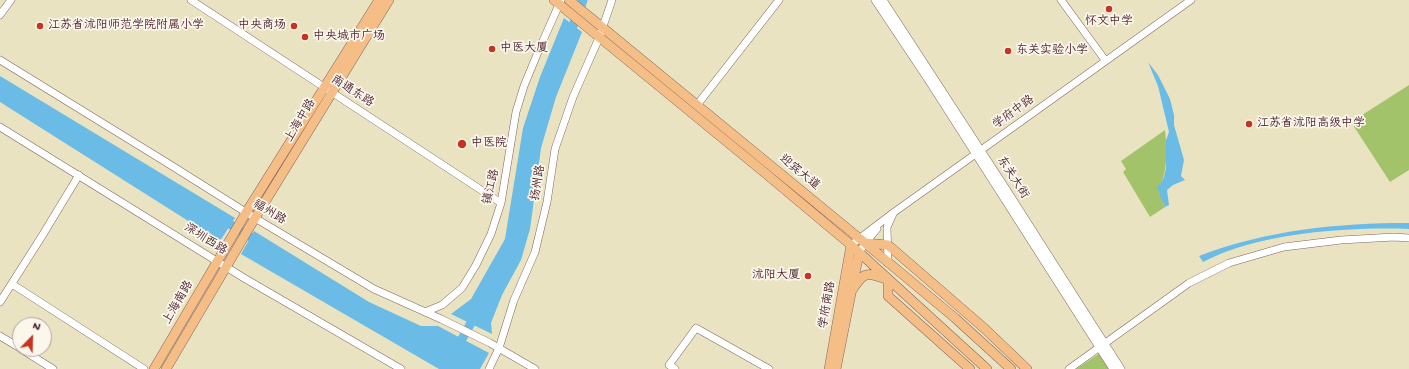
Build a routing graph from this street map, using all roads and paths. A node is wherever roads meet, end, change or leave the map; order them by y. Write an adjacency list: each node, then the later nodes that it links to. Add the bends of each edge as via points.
1 (11, 0): 13 (street)
2 (191, 0): 18 (street, 南通东路)
3 (379, 0): 18 (main road, 上海中路)
4 (389, 0): 18 (main road, 上海中路)
5 (569, 0): 14 (main road, 迎宾大道)
6 (612, 0): 14 (street, 扬州路)
7 (779, 0): 19 (street)
8 (875, 0): 21 (street, 东关大街)
9 (883, 0): 21 (street, 东关大街)
10 (1060, 0): 17 (street)
11 (1191, 0): 17 (street, 学府中路)
12 (559, 3): 15 (main road, 迎宾大道); 23 (street, 镇江路, via 524,86 516,112)
13 (0, 15)
14 (602, 28): 15 (street, 扬州路); 19 (main road, 迎宾大道)
15 (599, 38): 29 (main road, 迎宾大道); 45 (street, 扬州路, via 573,97 555,150 547,202 535,252 514,300)
16 (0, 60): 25 (street, 福州路)
17 (1105, 60): 21 (street, 学府中路)
18 (329, 90): 23 (street, 南通东路); 25 (main road, 上海中路); 26 (main road, 上海中路)
19 (697, 105): 28 (main road, 迎宾大道)
20 (0, 127): 22 (street, 深圳西路)
21 (978, 153): 24 (street, 学府中路); 44 (street, 东关大街)
22 (79, 175): 34 (street, 深圳西路); 38 (street)
23 (501, 203): 41 (street, 镇江路, via 491,234 462,288 442,305)
24 (893, 213): 28 (street, 学府中路); 30 (street, via 888,227)
25 (245, 214): 26 (street, 福州路); 31 (main road, 上海中路)
26 (254, 220): 33 (main road, 上海中路); 41 (street, 福州路, via 374,289)
27 (1409, 238): 44 (street, via 1341,240 1284,246 1229,263 1190,283)
28 (862, 240): 29 (street); 30 (main road); 32 (street); 35 (main road, 迎宾大道)
29 (851, 245): 32 (main road, 迎宾大道); 56 (main road, 学府南路)
30 (888, 245): 35 (street); 61 (main road)
31 (224, 249): 34 (main road, 上海南路)
32 (859, 253): 37 (main road, 迎宾大道); 39 (main road, 学府南路)
33 (234, 255): 36 (main road, 上海南路)
34 (217, 261): 36 (street, 深圳西路); 49 (main road, 上海南路)
35 (888, 262): 60 (main road, 迎宾大道)
36 (226, 267): 50 (main road, 上海南路); 51 (street, 深圳西路)
37 (888, 280): 39 (main road, via 868,274 859,279); 58 (main road, via 888,296); 59 (main road, 迎宾大道)
38 (12, 284): 40 (street); 48 (street)
39 (851, 292): 57 (main road, 学府南路)
40 (0, 302)
41 (425, 312): 45 (street, 福州路)
42 (0, 336): 43 (street)
43 (12, 343)
44 (1102, 346): 62 (street); 63 (street, 东关大街); 64 (street, 东关大街)
45 (499, 348): 52 (street, 扬州路); 53 (street, 福州路)
46 (34, 357): 47 (street)
47 (53, 369)
48 (144, 369)
49 (154, 369)
50 (166, 369)
51 (401, 369)
52 (489, 369)
53 (535, 369)
54 (675, 369): 55 (street, via 669,365 696,328)
55 (769, 369)
56 (829, 369)
57 (836, 369)
58 (970, 369)
59 (987, 369)
60 (1011, 369)
61 (1027, 369)
62 (1069, 369)
63 (1113, 369)
64 (1121, 369)

